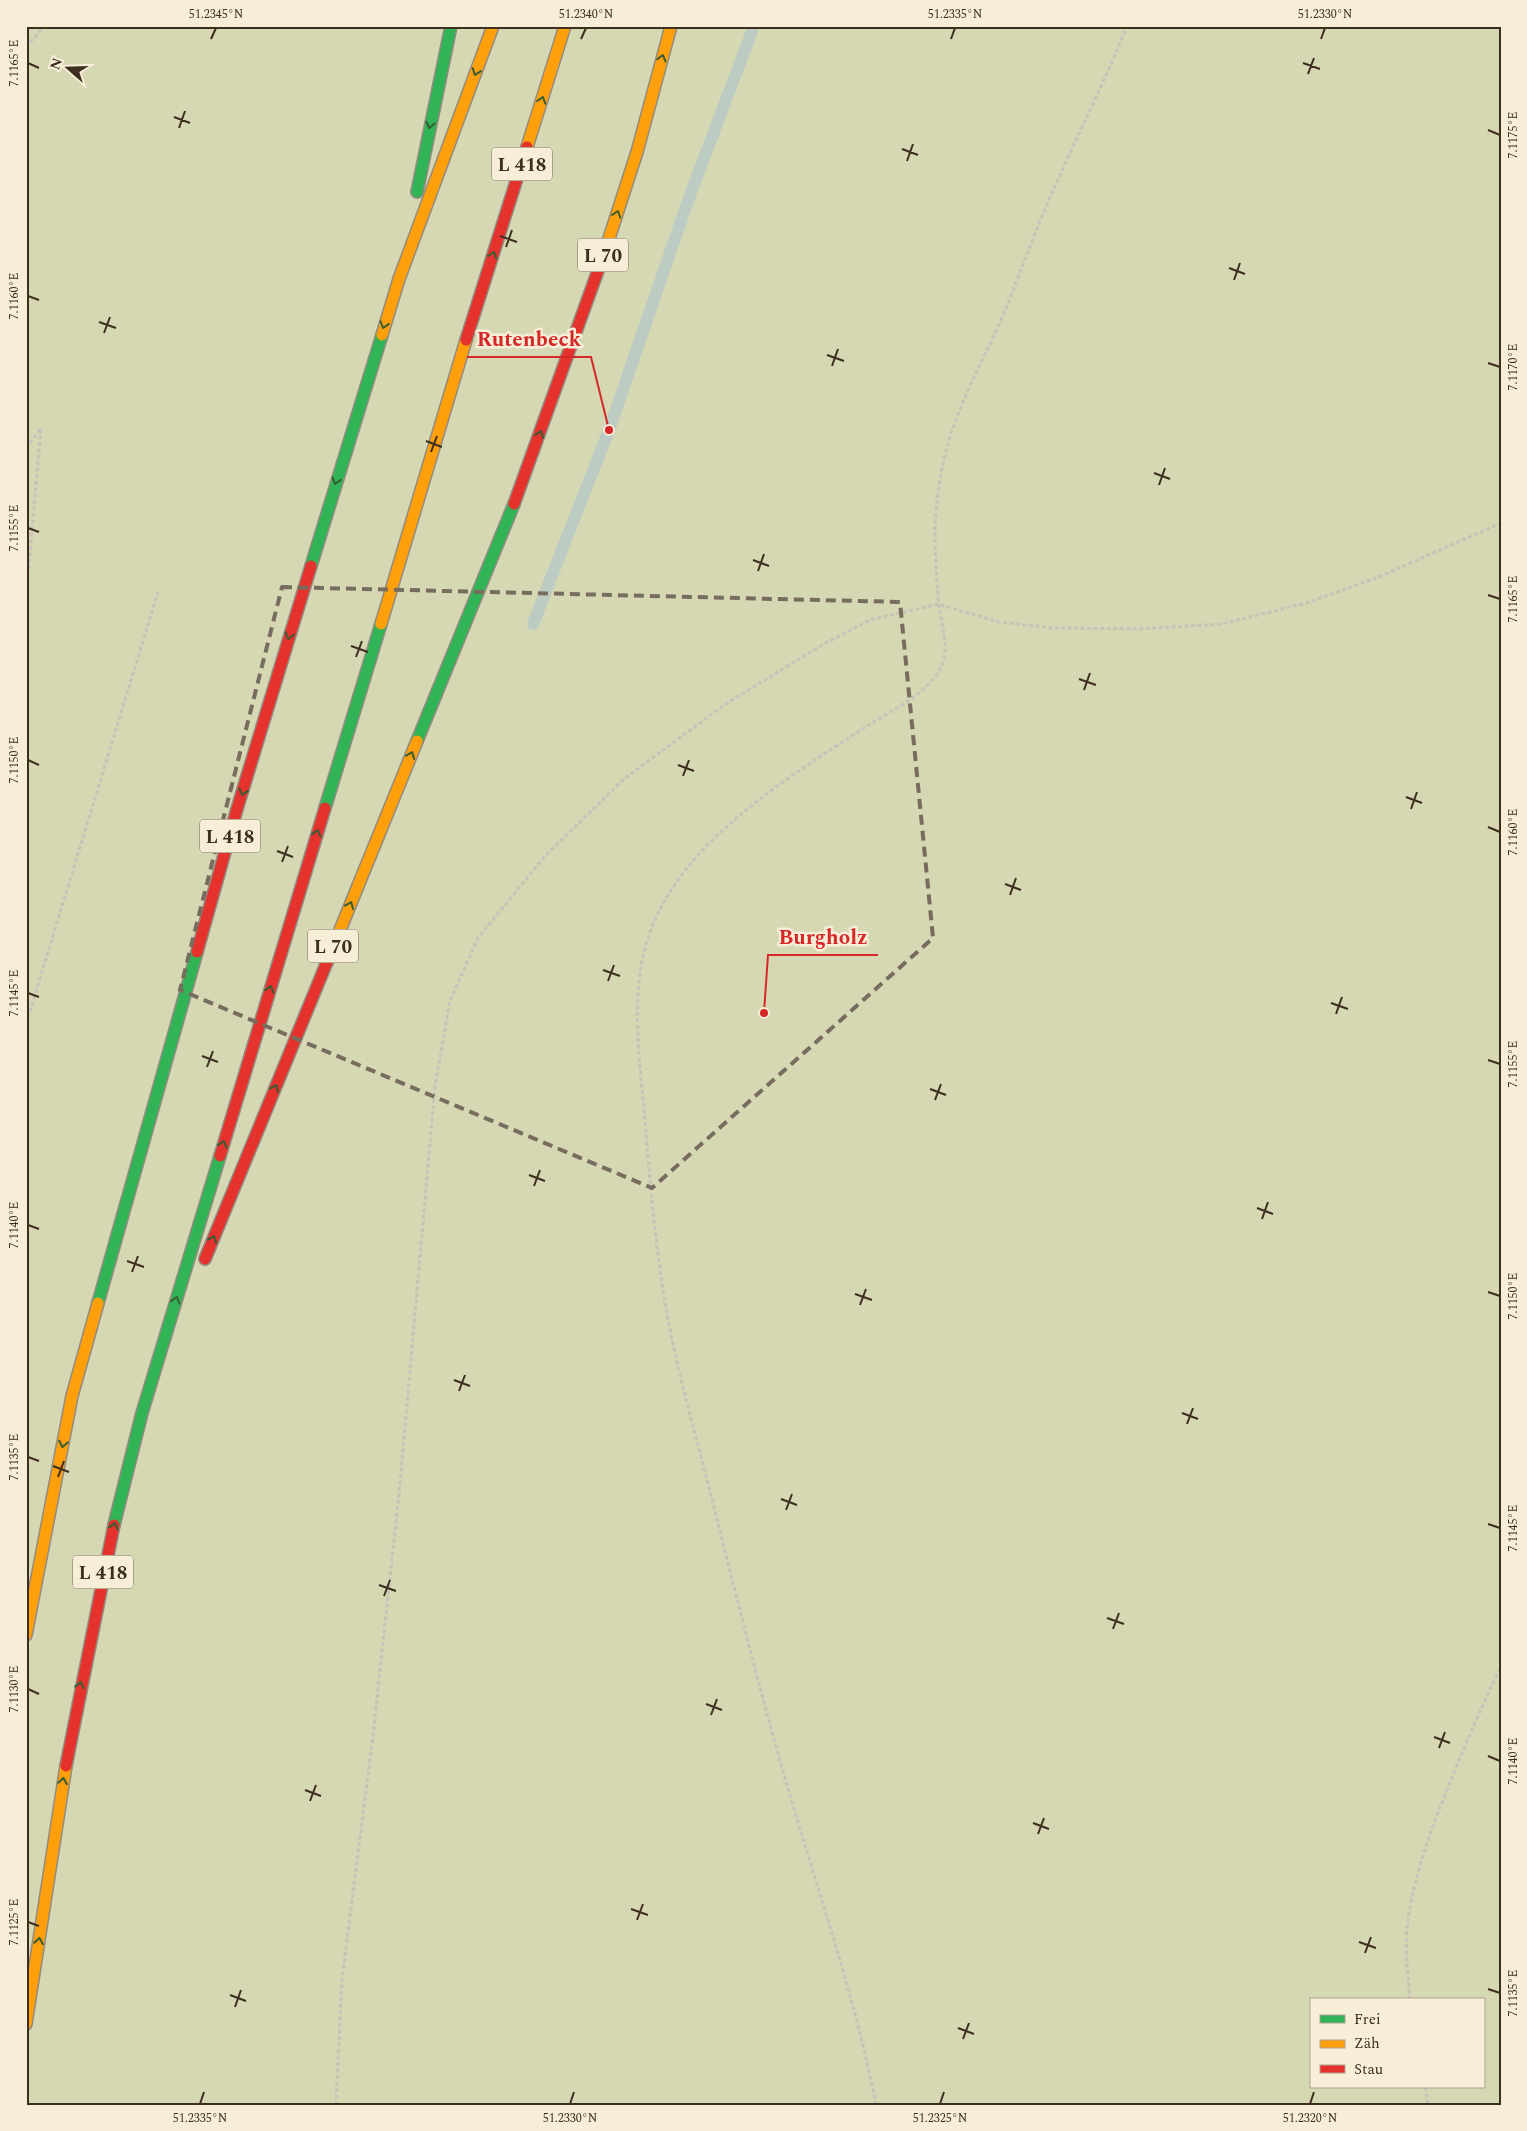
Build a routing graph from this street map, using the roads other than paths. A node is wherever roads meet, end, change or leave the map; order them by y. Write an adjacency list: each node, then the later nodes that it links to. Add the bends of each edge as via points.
1 (451, 26): 5 (highway, one-way to 5)
2 (493, 26): 5 (highway, L 418, one-way to 5)
3 (566, 26): 8 (highway, L 418, one-way to 3, via 478,302)
4 (671, 26): 6 (highway, L 70, one-way to 4, via 524,480 634,161)
5 (398, 279): 9 (highway, L 418, one-way to 9, via 238,809 72,1396)
6 (202, 1265)
7 (191, 1293): 8 (highway)
8 (142, 1413): 10 (highway, L 418, one-way to 8, via 72,1724 114,1524)
9 (26, 1635)
10 (26, 2024)

